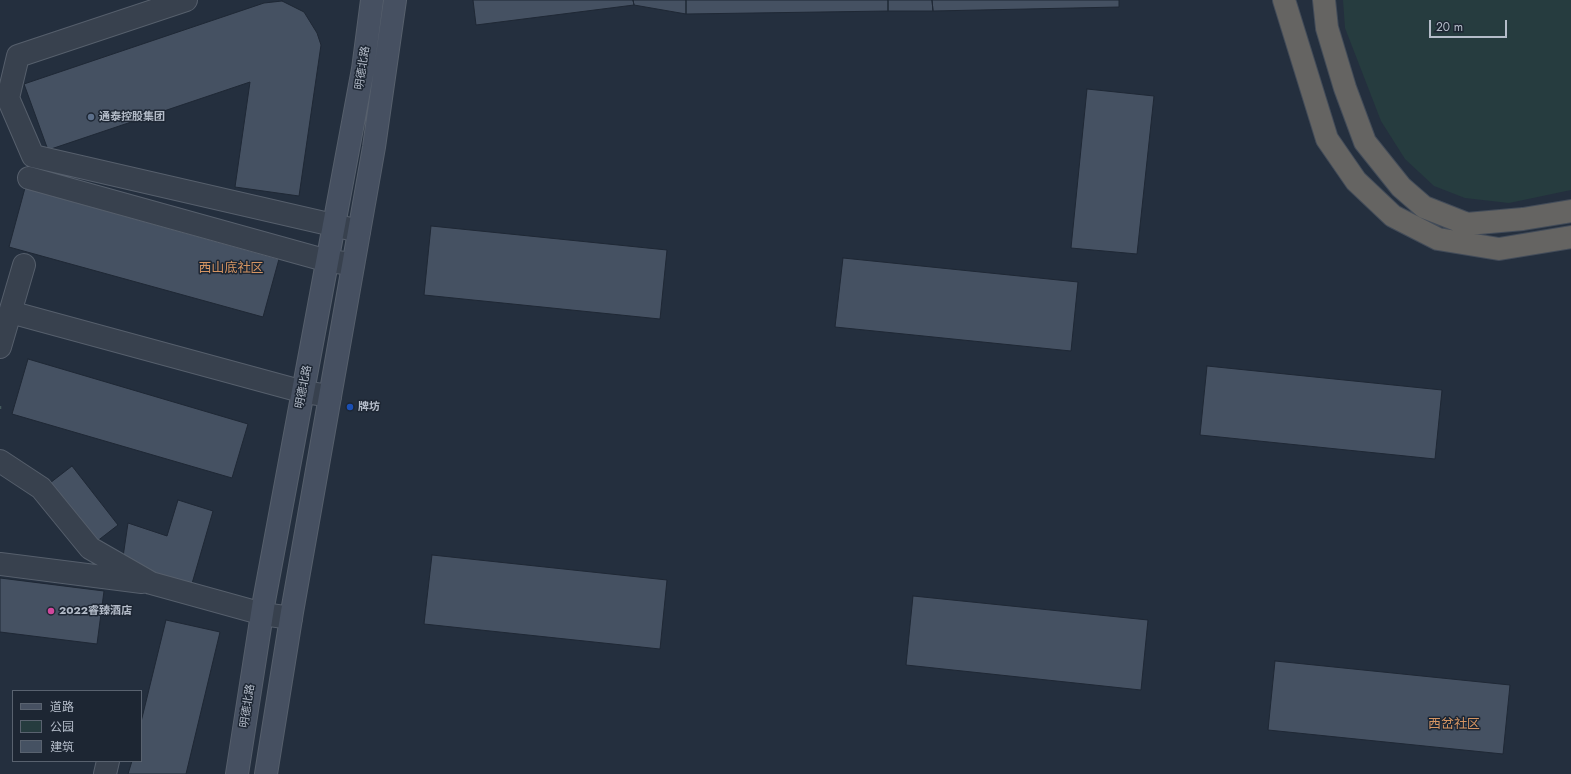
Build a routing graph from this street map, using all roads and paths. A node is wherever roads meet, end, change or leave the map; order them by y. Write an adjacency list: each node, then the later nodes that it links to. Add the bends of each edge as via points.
1 (186, 0): 8 (street, via 18,56 8,98 33,156)
2 (372, 0): 8 (main road, 明德北路, via 363,69)
3 (395, 0): 9 (main road, 明德北路)
4 (1284, 0): 10 (highway, via 1327,139 1356,181 1393,216 1438,239 1499,250)
5 (1324, 0): 7 (highway, via 1327,28 1365,142 1401,187 1424,207 1467,224)
6 (29, 178): 11 (street)
7 (1571, 211)
8 (334, 226): 9 (street); 11 (main road, 明德北路)
9 (359, 231): 12 (main road, 明德北路)
10 (1571, 237)
11 (328, 261): 12 (street); 16 (main road, 明德北路)
12 (353, 264): 17 (main road, 明德北路)
13 (24, 265): 14 (street)
14 (10, 312): 15 (street); 16 (street)
15 (0, 347)
16 (304, 392): 17 (street); 23 (main road, 明德北路)
17 (330, 396): 24 (main road, 明德北路)
18 (0, 406): 19 (path)
19 (0, 410)
20 (0, 461): 22 (street, via 41,488 90,548)
21 (0, 564): 22 (street)
22 (151, 583): 23 (street)
23 (263, 614): 24 (street); 27 (main road, 明德北路)
24 (291, 618): 28 (main road, 明德北路)
25 (108, 762): 26 (street)
26 (105, 774)
27 (237, 774)
28 (266, 774)

